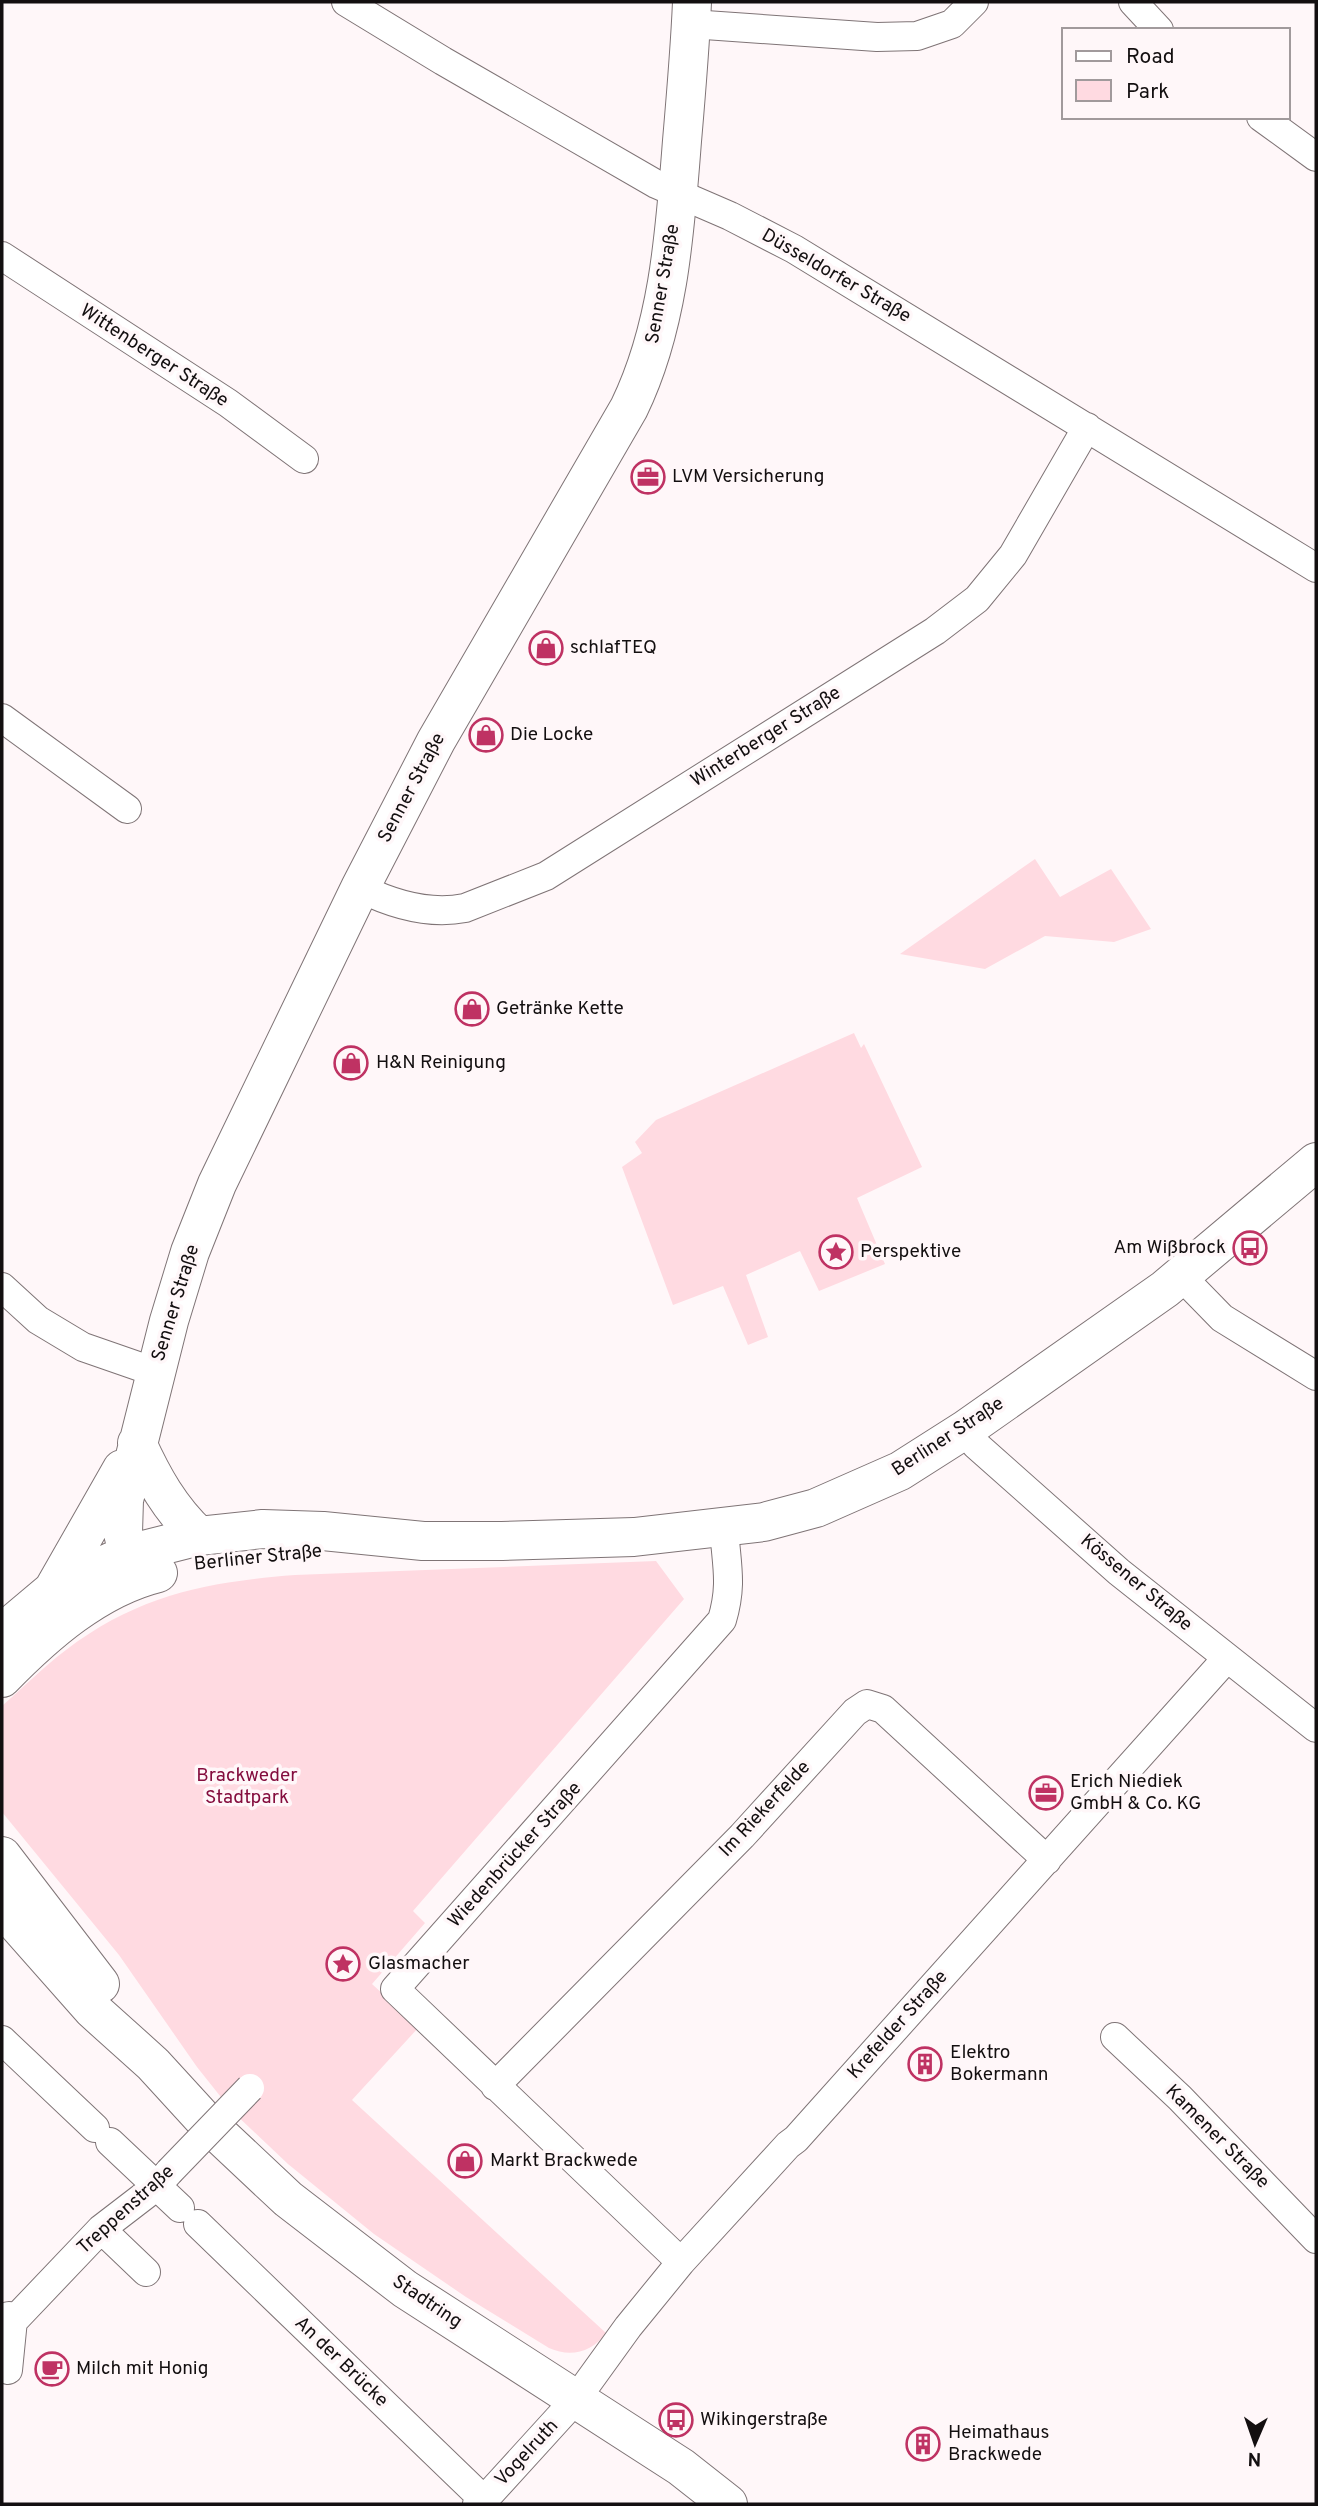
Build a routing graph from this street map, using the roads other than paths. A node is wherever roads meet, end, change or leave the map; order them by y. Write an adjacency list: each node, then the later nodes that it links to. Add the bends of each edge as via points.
1 (346, 2): 8 (street, Düsseldorfer Straße)
2 (974, 2): 4 (street, via 952,24 917,36 877,37)
3 (1133, 2): 5 (street)
4 (692, 13): 8 (street, Senner Straße)
5 (1157, 28)
6 (1264, 119): 7 (street)
7 (1316, 157)
8 (678, 194): 10 (street, Düsseldorfer Straße, via 794,249); 15 (street, Senner Straße, via 662,306 642,381 436,741)
9 (2, 256): 11 (street, Wittenberger Straße, via 228,403)
10 (1087, 427): 12 (street, Düsseldorfer Straße); 15 (street, Winterberger Straße, via 1013,555 976,598 935,631 546,876 451,911 418,909)
11 (304, 459)
12 (1316, 568)
13 (2, 718): 14 (street)
14 (127, 809)
15 (360, 888): 19 (street, Senner Straße, via 217,1184 190,1252)
16 (1316, 1162): 17 (street, Berliner Straße)
17 (1181, 1276): 20 (street, via 1222,1318); 21 (street, Berliner Straße)
18 (2, 1287): 19 (street, via 38,1320 83,1347)
19 (155, 1372): 22 (street, Senner Straße)
20 (1316, 1376)
21 (966, 1429): 23 (street, Berliner Straße, via 900,1471 816,1508); 29 (street, Kössener Straße, via 976,1445 1119,1572)
22 (137, 1443): 24 (street, via 155,1481); 26 (street, Senner Straße, via 124,1500 123,1533); 27 (street)
23 (724, 1527): 25 (street, Berliner Straße, via 634,1536); 38 (street, Wiedenbrücker Straße, via 730,1575 722,1620 395,1989)
24 (200, 1535): 25 (street, Berliner Straße, via 263,1529); 26 (street, Berliner Straße)
25 (424, 1541): 26 (street, Berliner Straße)
26 (131, 1567): 27 (street, Berliner Straße); 30 (street, Berliner Straße, via 41,1638)
27 (53, 1590): 28 (street, Berliner Straße)
28 (2, 1633)
29 (1227, 1658): 31 (street, Kössener Straße); 33 (street, Krefelder Straße)
30 (2, 1678)
31 (1316, 1728)
32 (2, 1856): 37 (street, Stadtring, via 117,2005)
33 (1047, 1860): 38 (street, Im Riekerfelde, via 883,1709 867,1704); 43 (street, Krefelder Straße)
34 (2, 1908): 37 (street, Stadtring, via 93,2010)
35 (1115, 2037): 42 (street, Kamener Straße)
36 (2, 2040): 40 (street, An der Brücke, via 102,2135)
37 (153, 2064): 47 (street, Stadtring, via 206,2123 288,2199 405,2289)
38 (495, 2086): 43 (street, Wiedenbrücker Straße)
39 (250, 2088): 40 (street, Treppenstraße, bridge)
40 (163, 2179): 41 (street, Treppenstraße); 48 (street, An der Brücke, via 189,2216)
41 (101, 2229): 44 (street); 45 (street, Treppenstraße)
42 (1316, 2239)
43 (681, 2262): 47 (street, Krefelder Straße)
44 (146, 2272)
45 (6, 2321): 46 (street)
46 (8, 2371)
47 (576, 2399): 48 (street, Vogelruth); 49 (street, Stadtring, via 681,2467)
48 (481, 2502)
49 (728, 2504)

